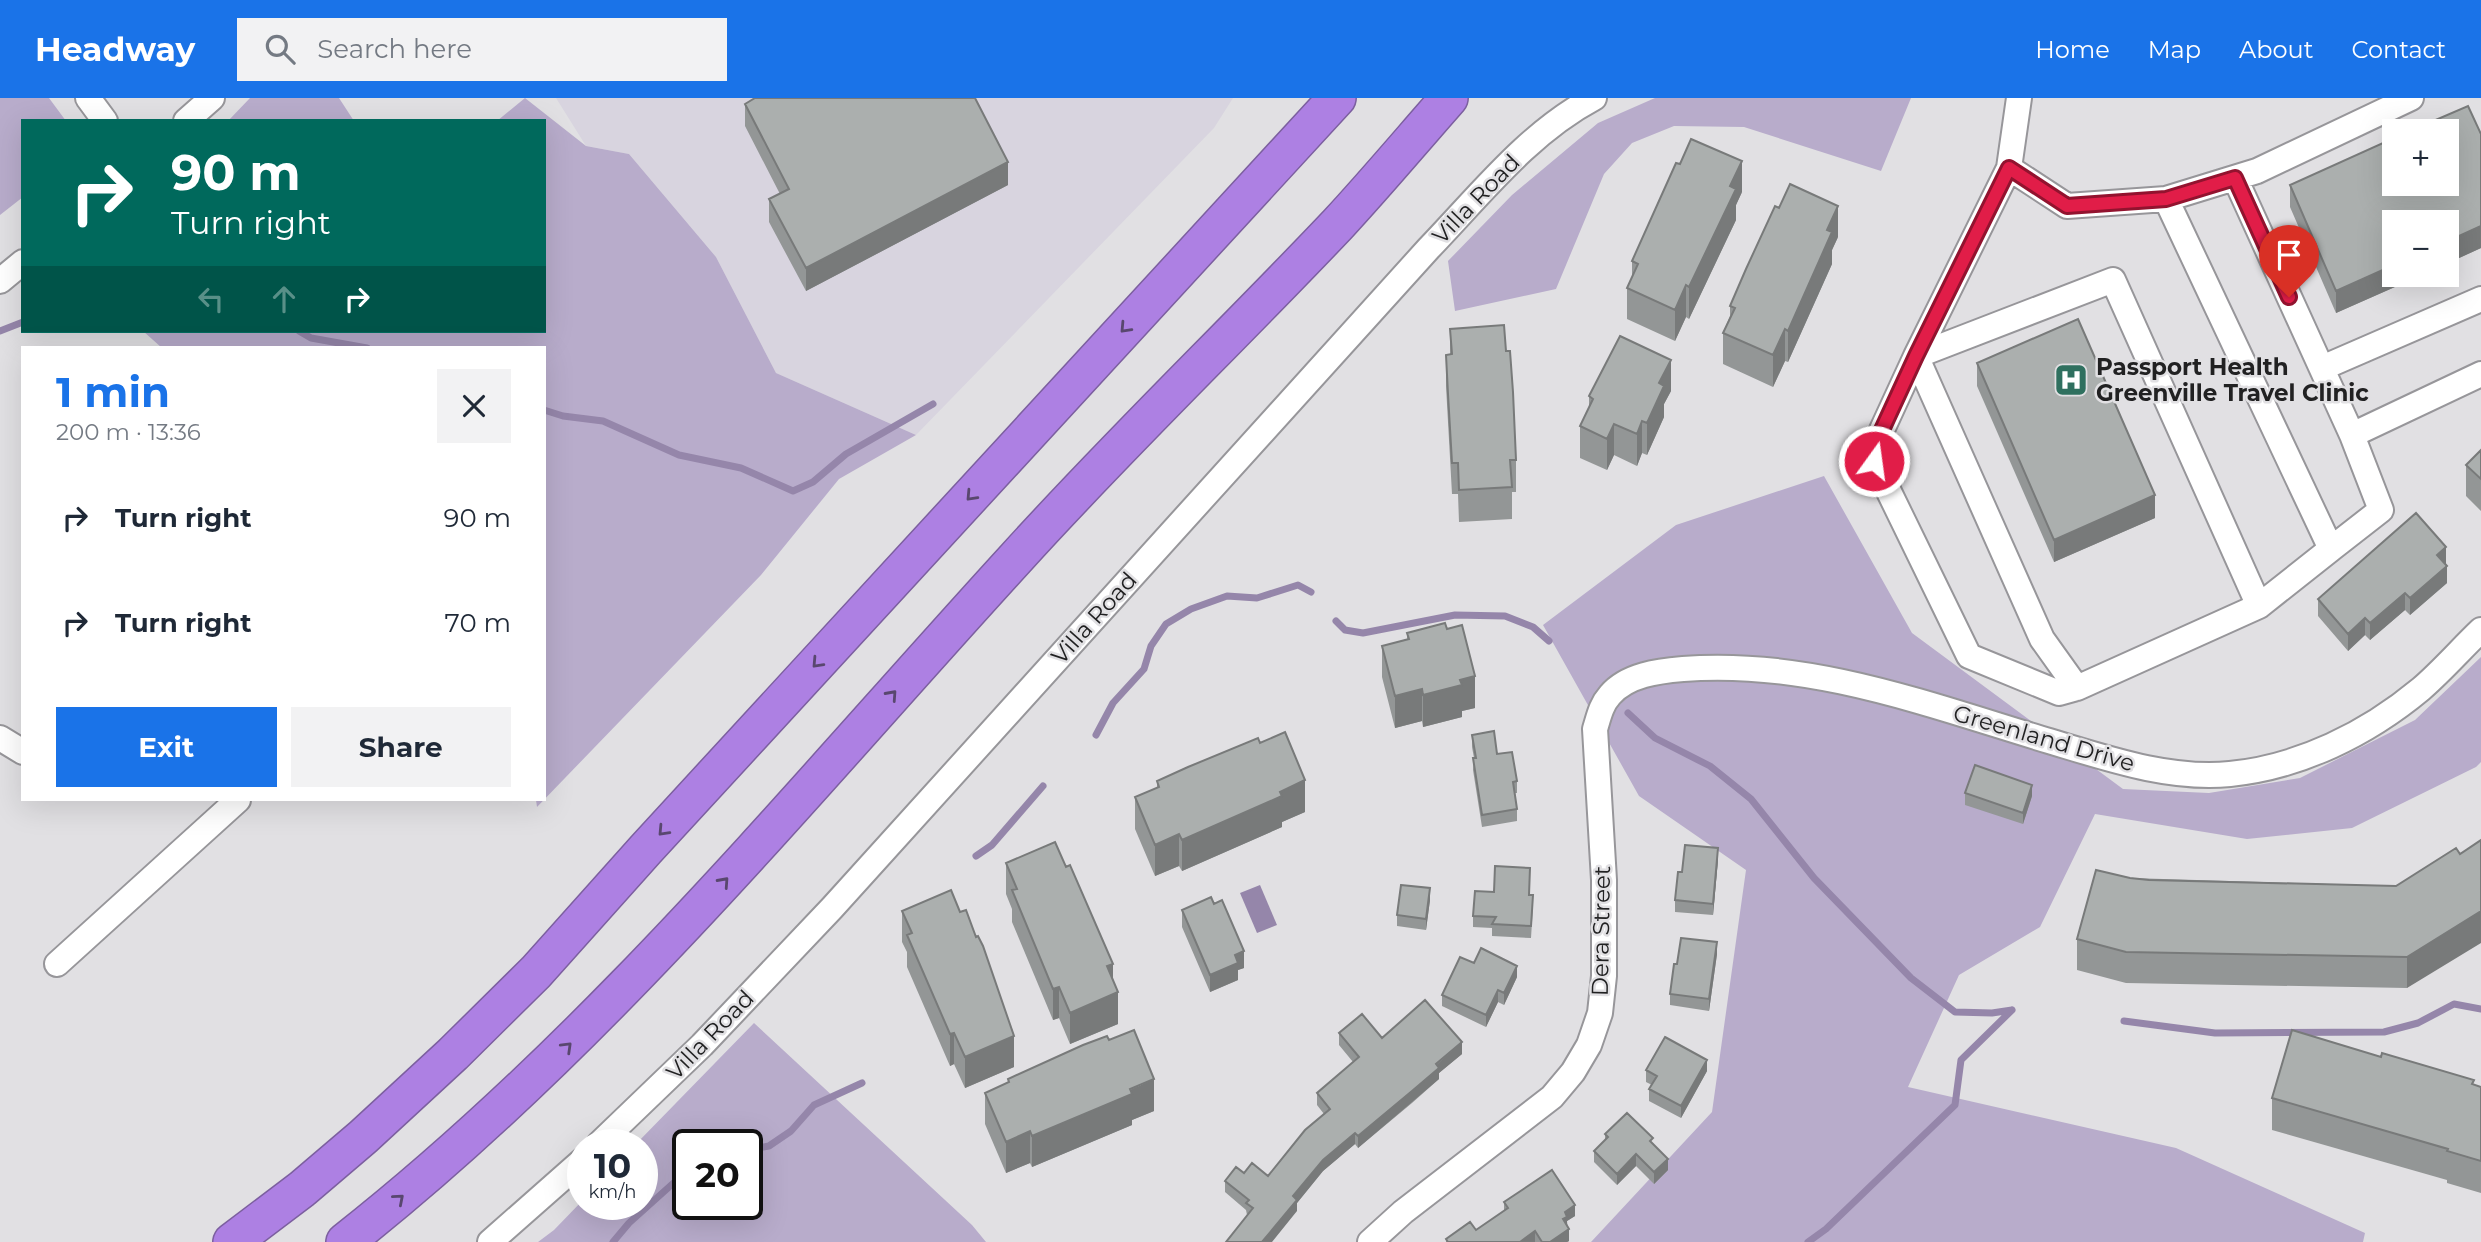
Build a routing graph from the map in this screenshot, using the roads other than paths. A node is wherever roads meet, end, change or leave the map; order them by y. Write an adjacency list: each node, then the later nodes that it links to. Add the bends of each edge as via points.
1 (88, 98): 10 (street)
2 (212, 98): 11 (street)
3 (1303, 98): 18 (highway)
4 (1337, 98): 18 (highway)
5 (1449, 98): 15 (highway)
6 (1476, 98): 15 (highway)
7 (1594, 98): 33 (street, Villa Road, via 1552,125 1517,156 1446,230 832,908)
8 (2019, 98): 12 (street)
9 (2411, 98): 13 (street)
10 (104, 119)
11 (188, 119)
12 (2009, 168): 14 (street, via 2067,206); 20 (street)
13 (2235, 178): 14 (street); 21 (street)
14 (2166, 199): 24 (street)
15 (1340, 222): 36 (highway, one-way to 15, via 504,1107 597,1017 1019,554)
16 (21, 264): 17 (street)
17 (0, 282)
18 (1154, 296): 35 (highway, one-way to 35, via 536,972 363,1137)
19 (2481, 299): 21 (street)
20 (1916, 356): 25 (street, via 2113,280); 27 (street, via 2042,639); 27 (street, via 1875,445 1874,461 1969,656 2059,693)
21 (2322, 368): 23 (street)
22 (2481, 374): 23 (street)
23 (2352, 436): 24 (street, via 2381,510)
24 (2332, 549): 25 (street)
25 (2259, 606): 27 (street)
26 (2481, 630): 28 (street, Greenland Drive, via 2422,689 2375,723 2330,747 2230,774 2149,768 1863,685 1752,668 1662,671 1628,680 1601,707)
27 (2077, 688)
28 (1595, 729): 38 (street, Dera Street, via 1604,976 1600,1013 1589,1045 1552,1097)
29 (0, 738): 30 (street)
30 (21, 751)
31 (237, 801): 32 (street)
32 (57, 964)
33 (615, 1129)
34 (567, 1174): 37 (street)
35 (232, 1242)
36 (345, 1242)
37 (490, 1242)
38 (1370, 1242)

